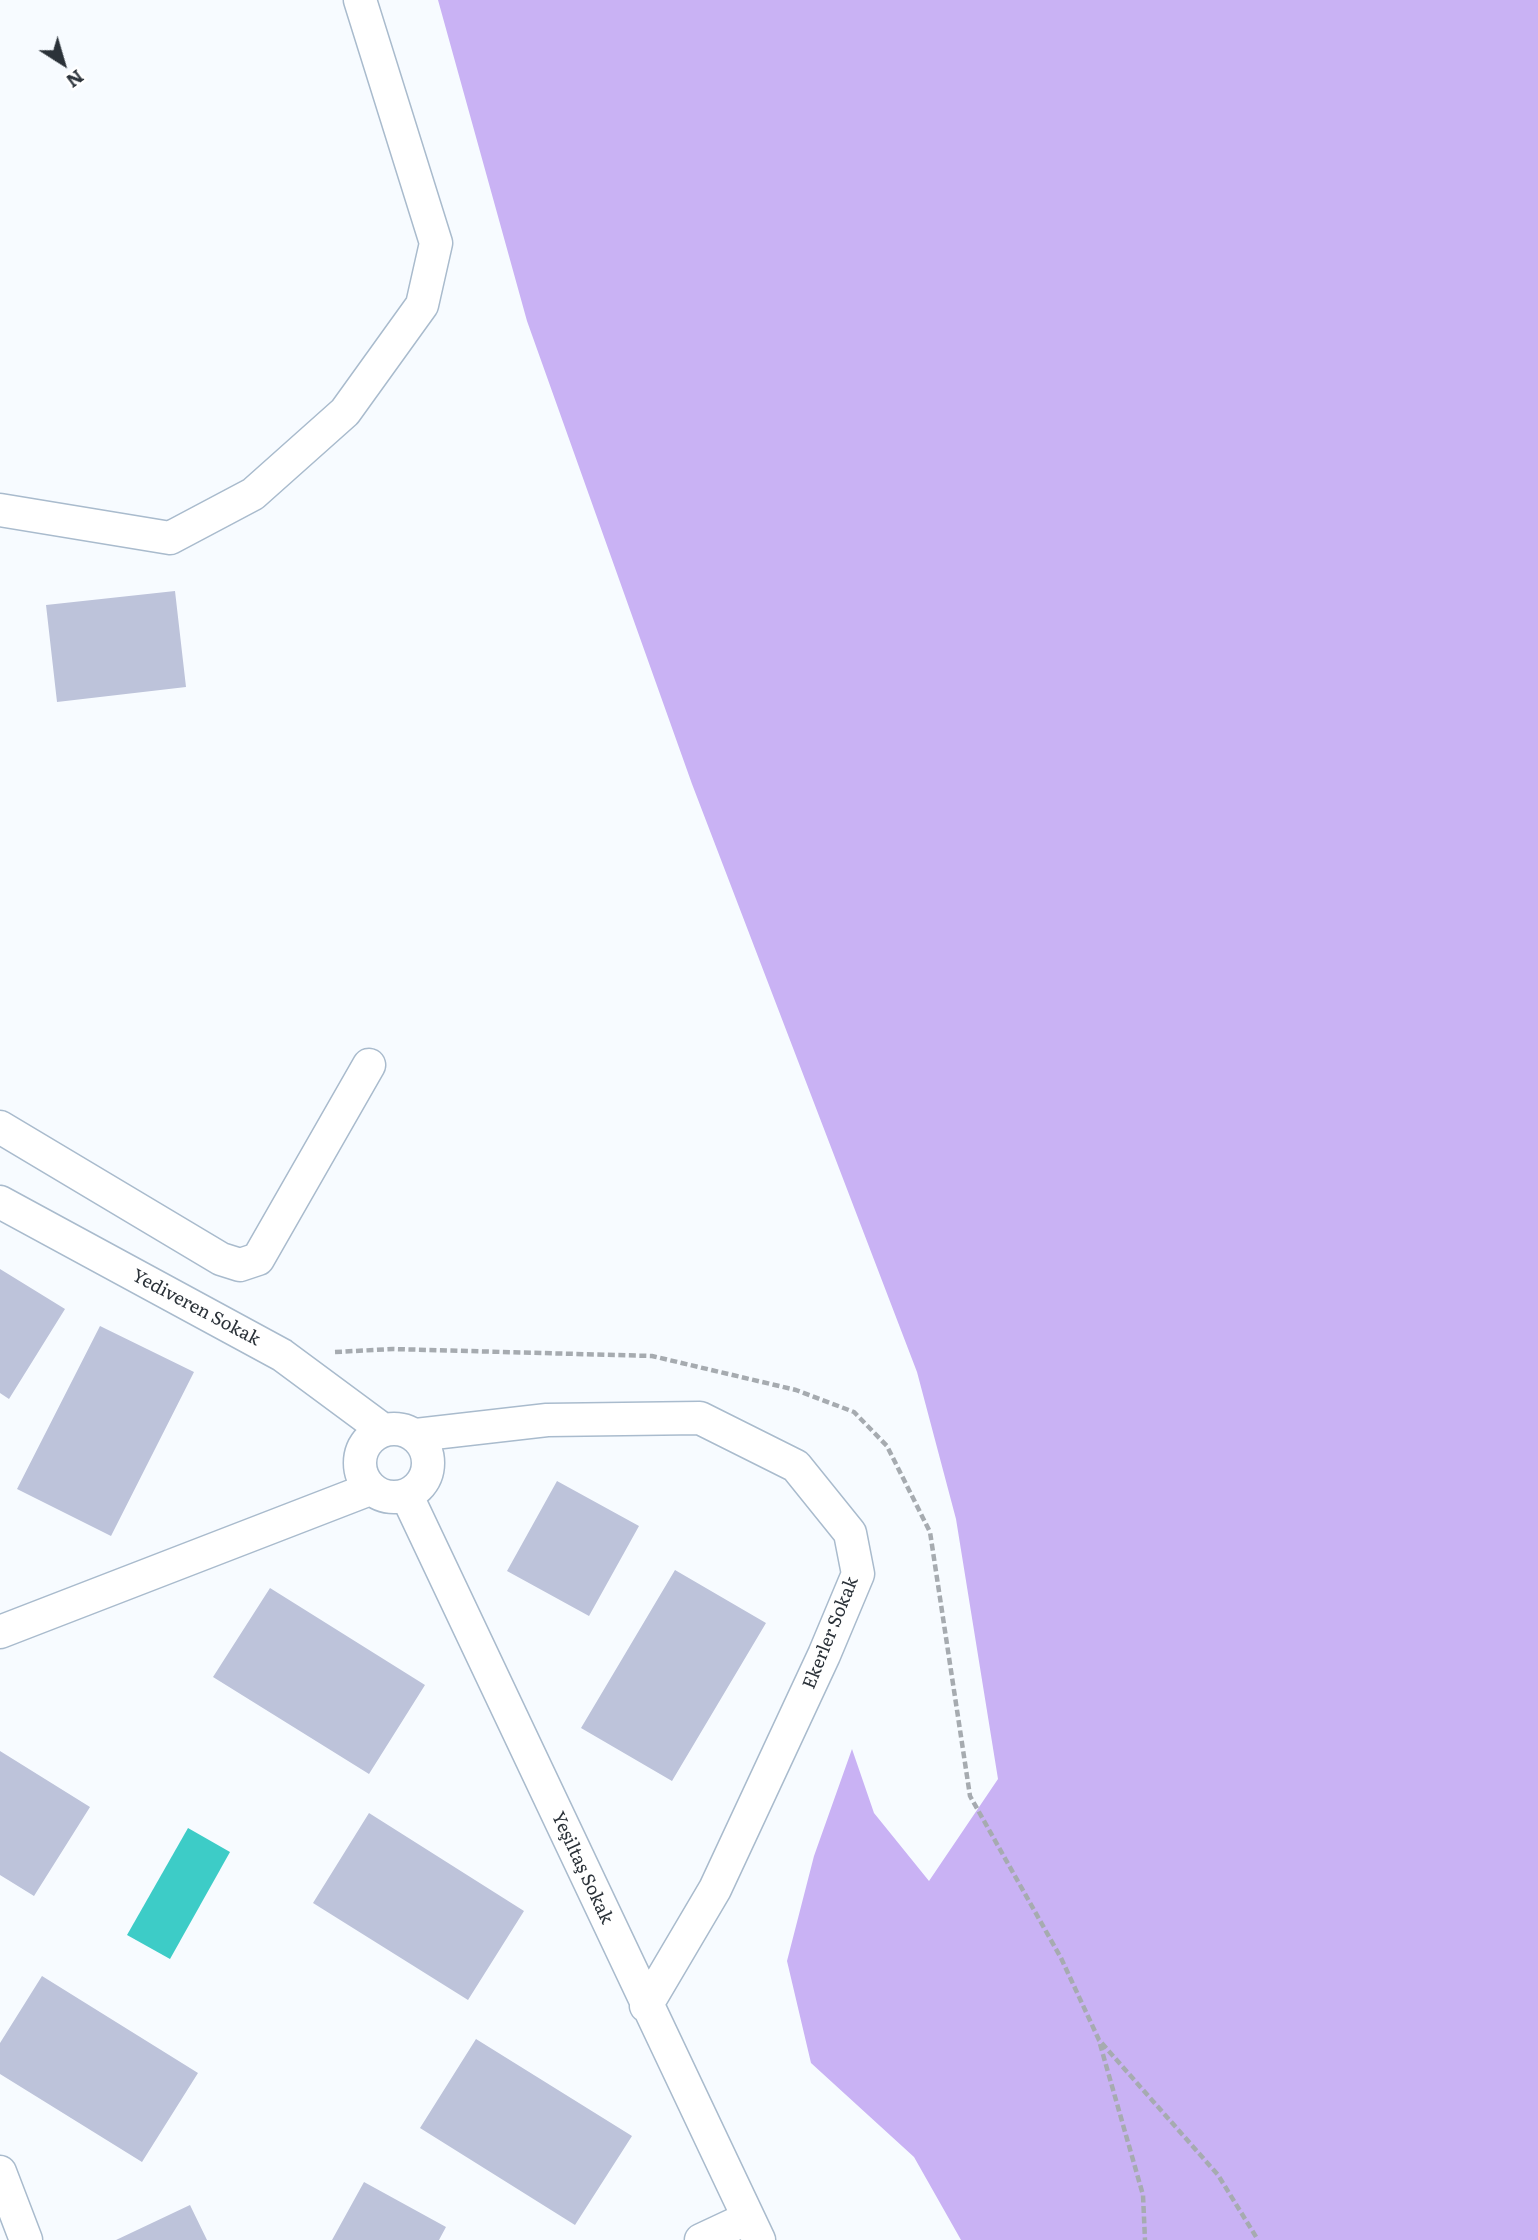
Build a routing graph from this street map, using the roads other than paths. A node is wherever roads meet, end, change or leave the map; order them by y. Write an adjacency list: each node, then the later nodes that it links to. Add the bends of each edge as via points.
1 (360, 0): 2 (street, via 436,243 422,305 345,412 253,494 170,538)
2 (0, 510)
3 (369, 1065): 4 (street, via 258,1259 240,1265 221,1259)
4 (0, 1128)
5 (0, 1202): 6 (street, Yediveren Sokak, via 282,1354)
6 (382, 1429): 7 (street, via 404,1429); 8 (street, via 367,1440 359,1460)
7 (416, 1435): 9 (street, via 427,1449 430,1465 421,1485); 11 (street, Ekerler Sokak, via 547,1420 700,1418 796,1466 850,1533 858,1574 824,1655 715,1889)
8 (370, 1489): 9 (street, via 387,1497); 10 (street)
9 (407, 1496): 11 (street, Yeşiltaş Sokak)
10 (0, 1632)
11 (646, 2006): 13 (street, Yeşiltaş Sokak)
12 (0, 2172): 14 (street)
13 (754, 2229): 15 (street)
14 (26, 2240)
15 (701, 2240)

